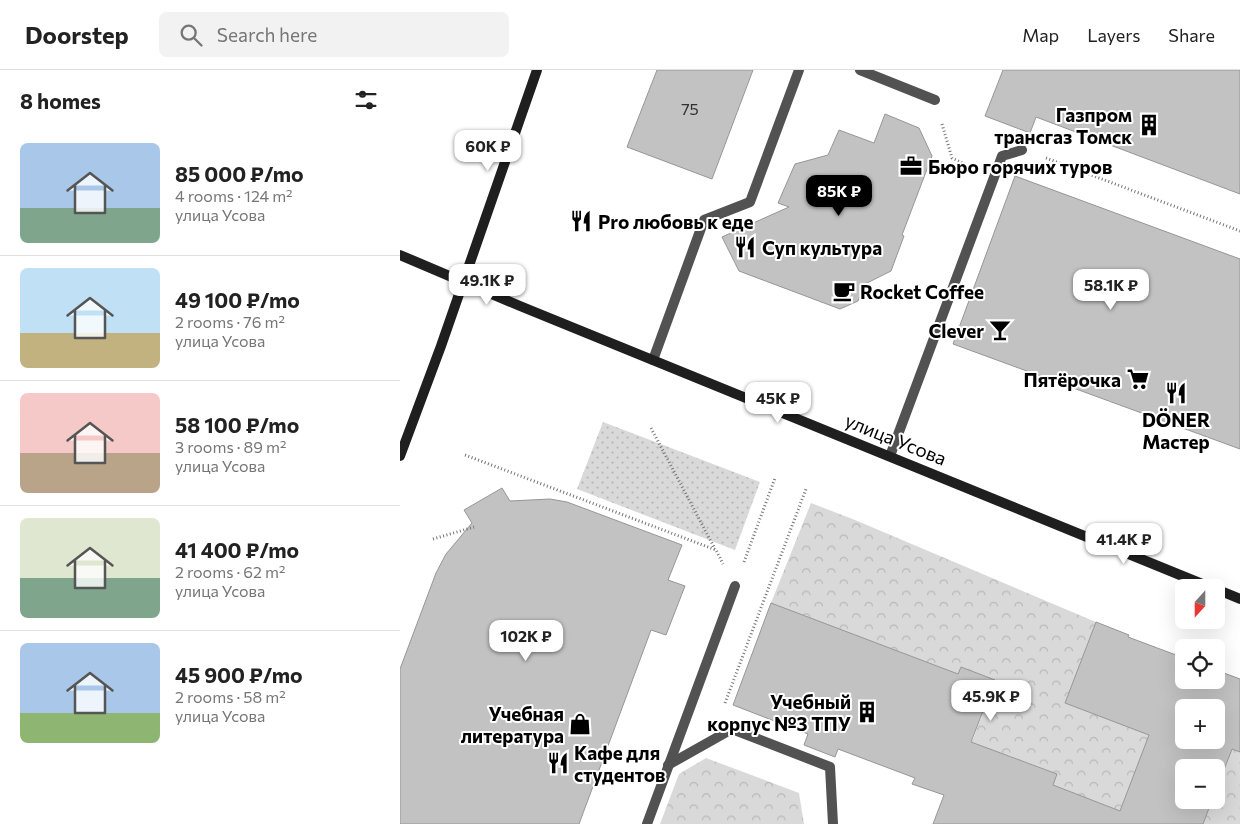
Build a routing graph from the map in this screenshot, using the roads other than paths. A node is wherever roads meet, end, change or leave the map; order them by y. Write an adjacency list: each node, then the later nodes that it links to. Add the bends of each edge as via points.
1 (538, 70): 7 (main road)
2 (799, 70): 8 (lane, via 750,202 704,220)
3 (860, 70): 4 (lane)
4 (935, 100)
5 (1022, 150): 10 (lane, via 1002,156)
6 (400, 255): 7 (main road, улица Усова)
7 (464, 282): 8 (main road, улица Усова); 9 (main road)
8 (653, 360): 10 (main road, улица Усова)
9 (400, 456)
10 (890, 456): 11 (main road, улица Усова)
11 (1190, 579)
12 (735, 586): 15 (lane)
13 (1225, 593): 14 (main road)
14 (1240, 599)
15 (668, 765): 16 (lane); 17 (lane, via 732,729 830,767)
16 (647, 824)
17 (834, 824)

